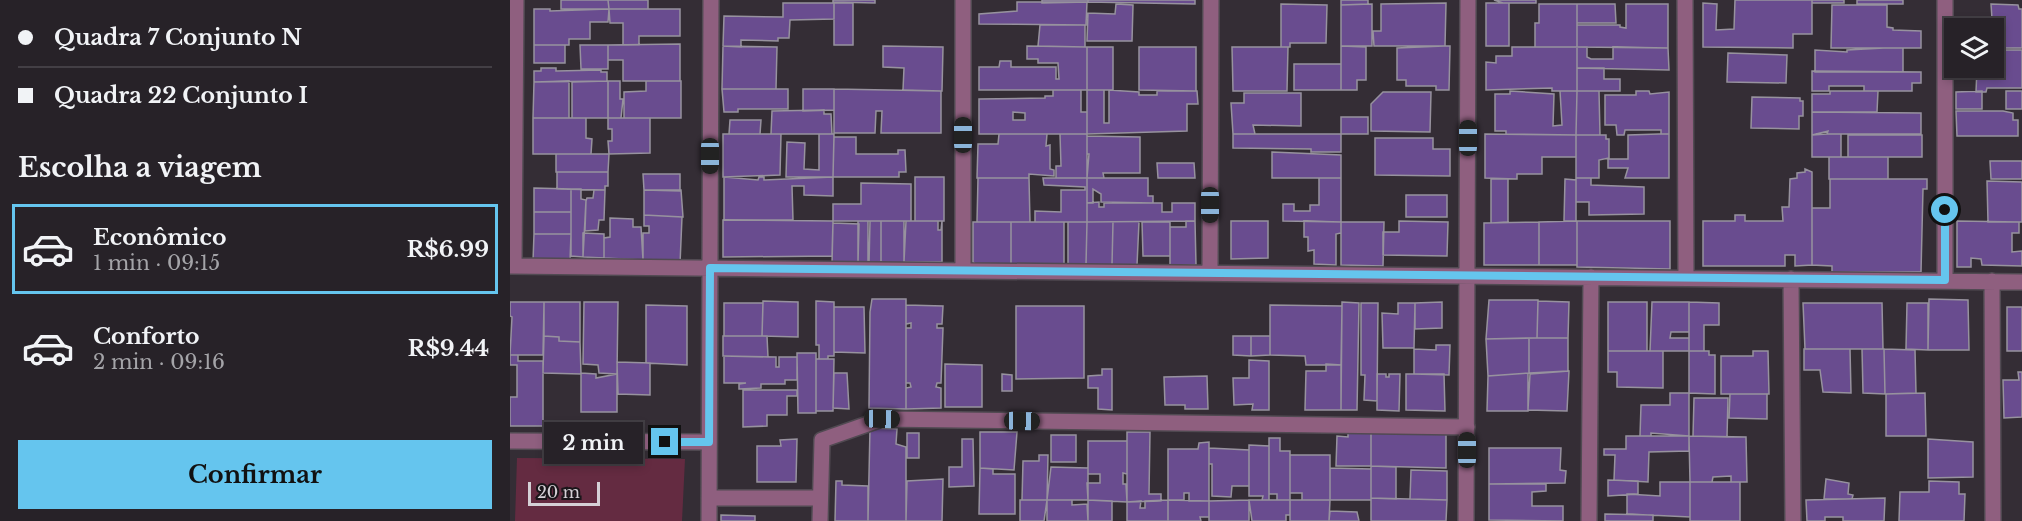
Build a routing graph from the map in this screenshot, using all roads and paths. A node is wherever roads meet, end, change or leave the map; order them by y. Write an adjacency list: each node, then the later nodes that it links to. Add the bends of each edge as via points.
1 (516, 0): 8 (street)
2 (711, 0): 10 (street)
3 (963, 0): 11 (street)
4 (1211, 0): 12 (street)
5 (1468, 0): 13 (street)
6 (1685, 0): 15 (street)
7 (1945, 0): 17 (street)
8 (513, 97): 9 (street)
9 (512, 266): 10 (street)
10 (710, 268): 11 (street); 22 (street)
11 (963, 270): 12 (street)
12 (1210, 273): 13 (street)
13 (1467, 276): 14 (street); 20 (street)
14 (1591, 277): 15 (street); 28 (street)
15 (1686, 278): 16 (street)
16 (1791, 279): 17 (street); 29 (street)
17 (1945, 280): 18 (street)
18 (1992, 281): 19 (street); 30 (street)
19 (2022, 282)
20 (1467, 427): 24 (street, via 882,419 822,440); 27 (street)
21 (510, 441): 22 (street)
22 (709, 442): 23 (street)
23 (709, 498): 24 (street); 25 (street)
24 (820, 498): 26 (street)
25 (709, 521)
26 (820, 521)
27 (1466, 521)
28 (1589, 521)
29 (1793, 521)
30 (1992, 521)

